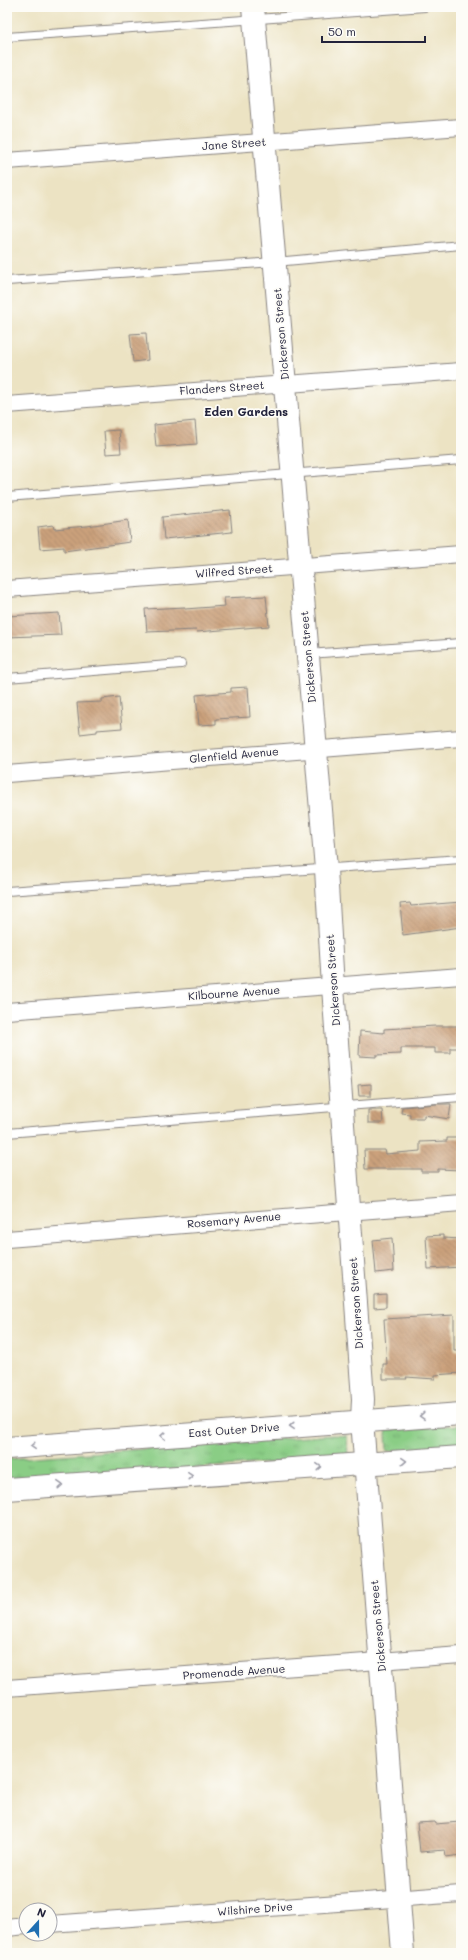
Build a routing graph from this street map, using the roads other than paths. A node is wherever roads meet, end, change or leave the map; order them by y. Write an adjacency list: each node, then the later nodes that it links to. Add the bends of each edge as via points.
1 (425, 7): 2 (lane)
2 (253, 13): 3 (lane); 5 (street, Dickerson Street)
3 (7, 37)
4 (461, 126): 5 (street, Jane Street)
5 (265, 142): 6 (street, Jane Street); 8 (street, Dickerson Street)
6 (7, 161)
7 (461, 245): 8 (lane)
8 (275, 262): 9 (lane); 11 (street, Dickerson Street)
9 (7, 281)
10 (461, 371): 11 (street, Flanders Street)
11 (285, 383): 12 (street, Flanders Street); 14 (street, Dickerson Street)
12 (7, 405)
13 (461, 460): 14 (lane)
14 (293, 474): 15 (lane); 17 (street, Dickerson Street)
15 (7, 497)
16 (461, 554): 17 (street, Wilfred Street)
17 (300, 566): 18 (street, Wilfred Street); 20 (street, Dickerson Street)
18 (7, 589)
19 (461, 643): 20 (lane)
20 (308, 654): 24 (street, Dickerson Street)
21 (181, 664): 22 (lane)
22 (7, 678)
23 (461, 738): 24 (street, Glenfield Avenue)
24 (316, 749): 25 (street, Glenfield Avenue); 27 (street, Dickerson Street)
25 (7, 774)
26 (461, 859): 27 (lane)
27 (326, 869): 28 (lane); 30 (street, Dickerson Street)
28 (7, 891)
29 (461, 976): 30 (street, Kilbourne Avenue)
30 (332, 987): 31 (street, Kilbourne Avenue); 33 (street, Dickerson Street)
31 (7, 1011)
32 (461, 1097): 33 (lane)
33 (342, 1106): 34 (lane); 36 (street, Dickerson Street)
34 (7, 1133)
35 (461, 1203): 36 (street, Rosemary Avenue)
36 (350, 1210): 37 (street, Rosemary Avenue); 39 (street, Dickerson Street, via 363,1399)
37 (7, 1239)
38 (461, 1414): 39 (street, East Outer Drive, one-way to 39)
39 (362, 1420): 40 (street, East Outer Drive, one-way to 40); 42 (street, Dickerson Street)
40 (7, 1448)
41 (461, 1457): 42 (street, one-way to 41)
42 (365, 1464): 43 (street, one-way to 42); 45 (street, Dickerson Street)
43 (7, 1489)
44 (461, 1655): 45 (street, Promenade Avenue)
45 (381, 1661): 46 (street, Promenade Avenue); 48 (street, Dickerson Street)
46 (7, 1688)
47 (461, 1894): 48 (street, Wilshire Drive)
48 (399, 1899): 49 (street, Wilshire Drive); 52 (street, Dickerson Street)
49 (58, 1923)
50 (18, 1927): 51 (street)
51 (7, 1928)
52 (403, 1953)

